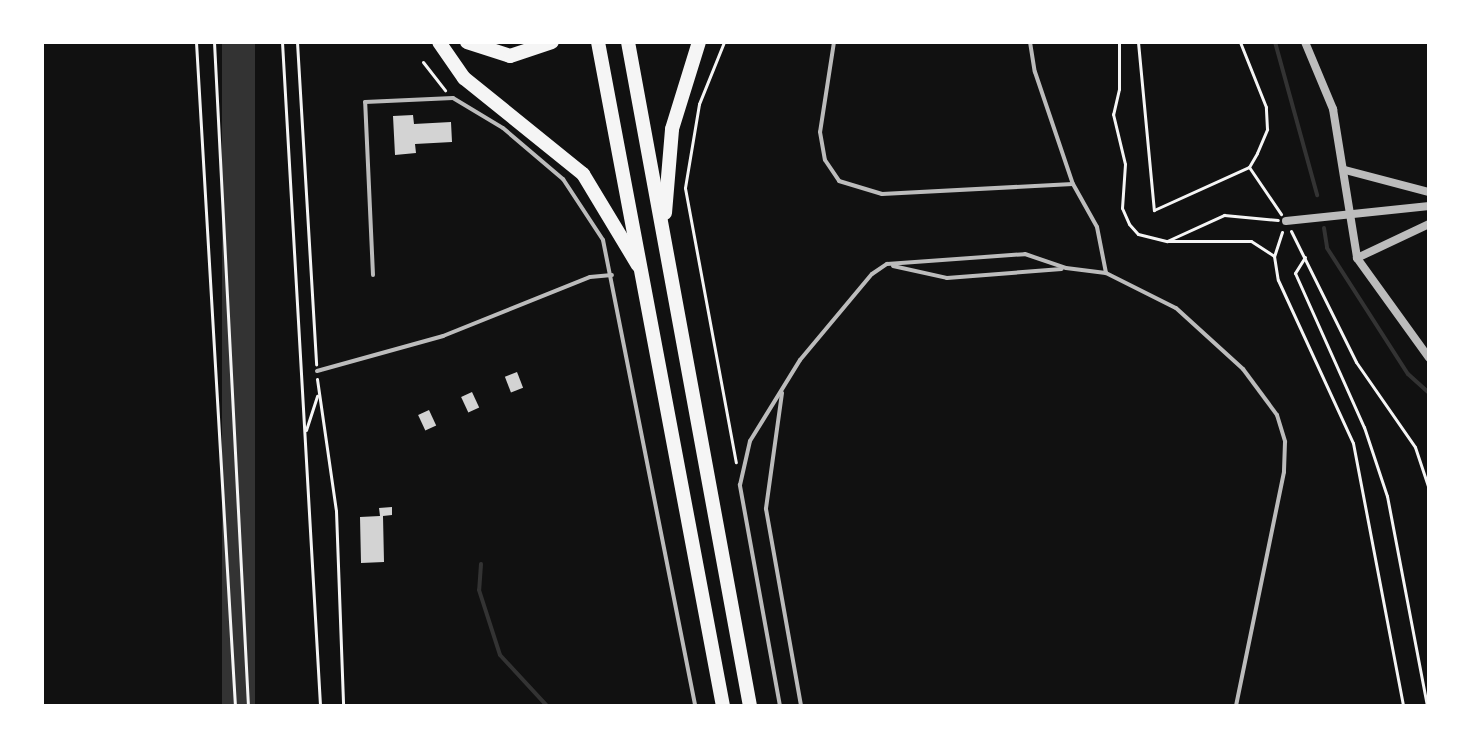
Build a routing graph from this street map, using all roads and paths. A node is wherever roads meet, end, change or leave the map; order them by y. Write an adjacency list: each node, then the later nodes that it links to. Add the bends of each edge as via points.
1 (196, 42): 46 (path)
2 (214, 42): 47 (path)
3 (282, 42): 43 (path)
4 (297, 42): 40 (path)
5 (439, 42): 35 (highway, via 464,78 583,174)
6 (467, 42): 7 (highway, via 510,56)
7 (552, 42)
8 (598, 42): 35 (highway)
9 (628, 42): 28 (highway)
10 (699, 42): 28 (highway, via 672,129)
11 (724, 42): 44 (path, via 699,104 685,188)
12 (834, 42): 22 (lane, via 820,132 825,160 839,181 882,194)
13 (1030, 42): 22 (lane)
14 (1119, 42): 29 (path, via 1113,114 1125,164 1122,208 1138,234)
15 (1138, 42): 20 (path, via 1154,210)
16 (1240, 42): 20 (path, via 1266,107 1267,129)
17 (1305, 42): 21 (street, via 1333,109)
18 (423, 62): 19 (path)
19 (453, 98): 37 (lane, via 365,102); 38 (lane, via 503,128 563,179 603,240)
20 (1249, 167): 26 (path)
21 (1345, 170): 23 (street); 25 (street)
22 (1073, 184): 36 (lane, via 1097,227)
23 (1429, 192)
24 (1429, 206): 25 (street)
25 (1349, 211): 26 (street); 32 (street)
26 (1286, 221): 29 (path, via 1224,215); 30 (path); 31 (path)
27 (1429, 224): 32 (street)
28 (663, 234): 52 (highway)
29 (1167, 241): 30 (path, via 1239,239)
30 (1274, 256): 56 (path, via 1283,292 1353,443)
31 (1305, 257): 45 (path, via 1356,362 1415,447); 57 (path, via 1295,273 1364,427 1387,496)
32 (1357, 258): 39 (street)
33 (887, 264): 34 (lane, via 947,278); 34 (lane, via 1025,254); 41 (lane, via 859,284)
34 (1066, 268): 36 (lane)
35 (641, 269): 51 (highway)
36 (1106, 273): 55 (lane, via 1176,308 1262,388 1282,428 1284,472)
37 (373, 275)
38 (612, 275): 40 (lane, via 590,277 443,336); 50 (lane)
39 (1429, 358)
40 (317, 371): 42 (path)
41 (783, 389): 44 (lane, via 750,441); 54 (lane, via 766,509)
42 (318, 392): 43 (path); 49 (path, via 336,511)
43 (306, 433): 48 (path)
44 (740, 485): 53 (lane)
45 (1429, 489)
46 (235, 706)
47 (248, 706)
48 (320, 706)
49 (343, 706)
50 (695, 706)
51 (723, 706)
52 (750, 706)
53 (780, 706)
54 (801, 706)
55 (1236, 706)
56 (1403, 706)
57 (1427, 706)

